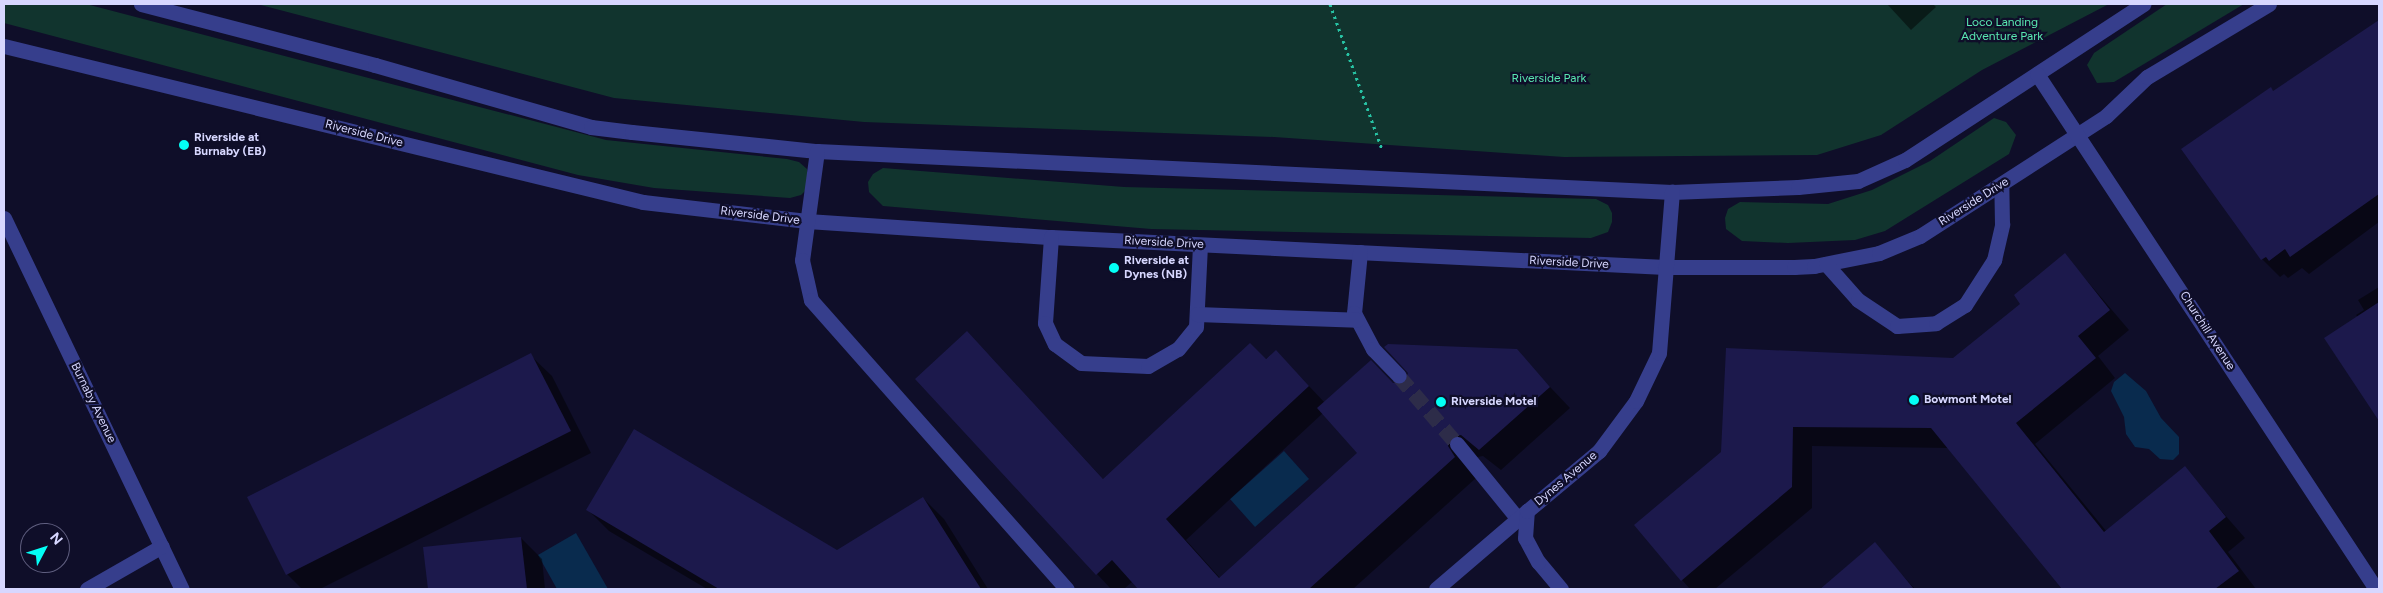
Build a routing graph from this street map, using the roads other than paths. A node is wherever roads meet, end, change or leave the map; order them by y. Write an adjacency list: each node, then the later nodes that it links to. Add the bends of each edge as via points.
1 (141, 4): 7 (street, via 375,65 591,127)
2 (2143, 4): 5 (street)
3 (2268, 4): 6 (street, Riverside Drive, via 2147,77 2106,116)
4 (4, 46): 11 (street, Riverside Drive, via 643,202)
5 (2037, 74): 6 (street, Churchill Avenue); 9 (street, via 1906,160 1858,181)
6 (2078, 135): 8 (street, Riverside Drive); 28 (street, Churchill Avenue)
7 (817, 151): 9 (street); 11 (street)
8 (2001, 185): 15 (street, Riverside Drive, via 1920,236 1880,253); 15 (street, via 2002,224 1994,260 1966,305 1936,323 1897,326 1858,300)
9 (1672, 192): 16 (street, Dynes Avenue)
10 (4, 218): 22 (street, Burnaby Avenue)
11 (807, 221): 12 (street, Riverside Drive); 25 (street, via 802,260 811,300)
12 (1051, 237): 13 (street, Riverside Drive); 17 (street, via 1045,323 1054,344 1081,363 1148,366 1178,349 1196,327)
13 (1200, 245): 14 (street, Riverside Drive); 17 (street)
14 (1360, 252): 16 (street, Riverside Drive); 18 (street)
15 (1826, 264): 16 (street, Riverside Drive)
16 (1665, 267): 21 (street, Dynes Avenue, via 1659,353 1636,401 1600,451)
17 (1196, 314): 18 (street)
18 (1356, 320): 19 (street, via 1372,349)
19 (1399, 376)
20 (1457, 444): 21 (street)
21 (1523, 515): 26 (street); 27 (street, Dynes Avenue, via 1525,538 1538,562)
22 (162, 546): 23 (street); 24 (street, Burnaby Avenue)
23 (87, 589)
24 (182, 589)
25 (1067, 589)
26 (1436, 589)
27 (1561, 589)
28 (2376, 589)

